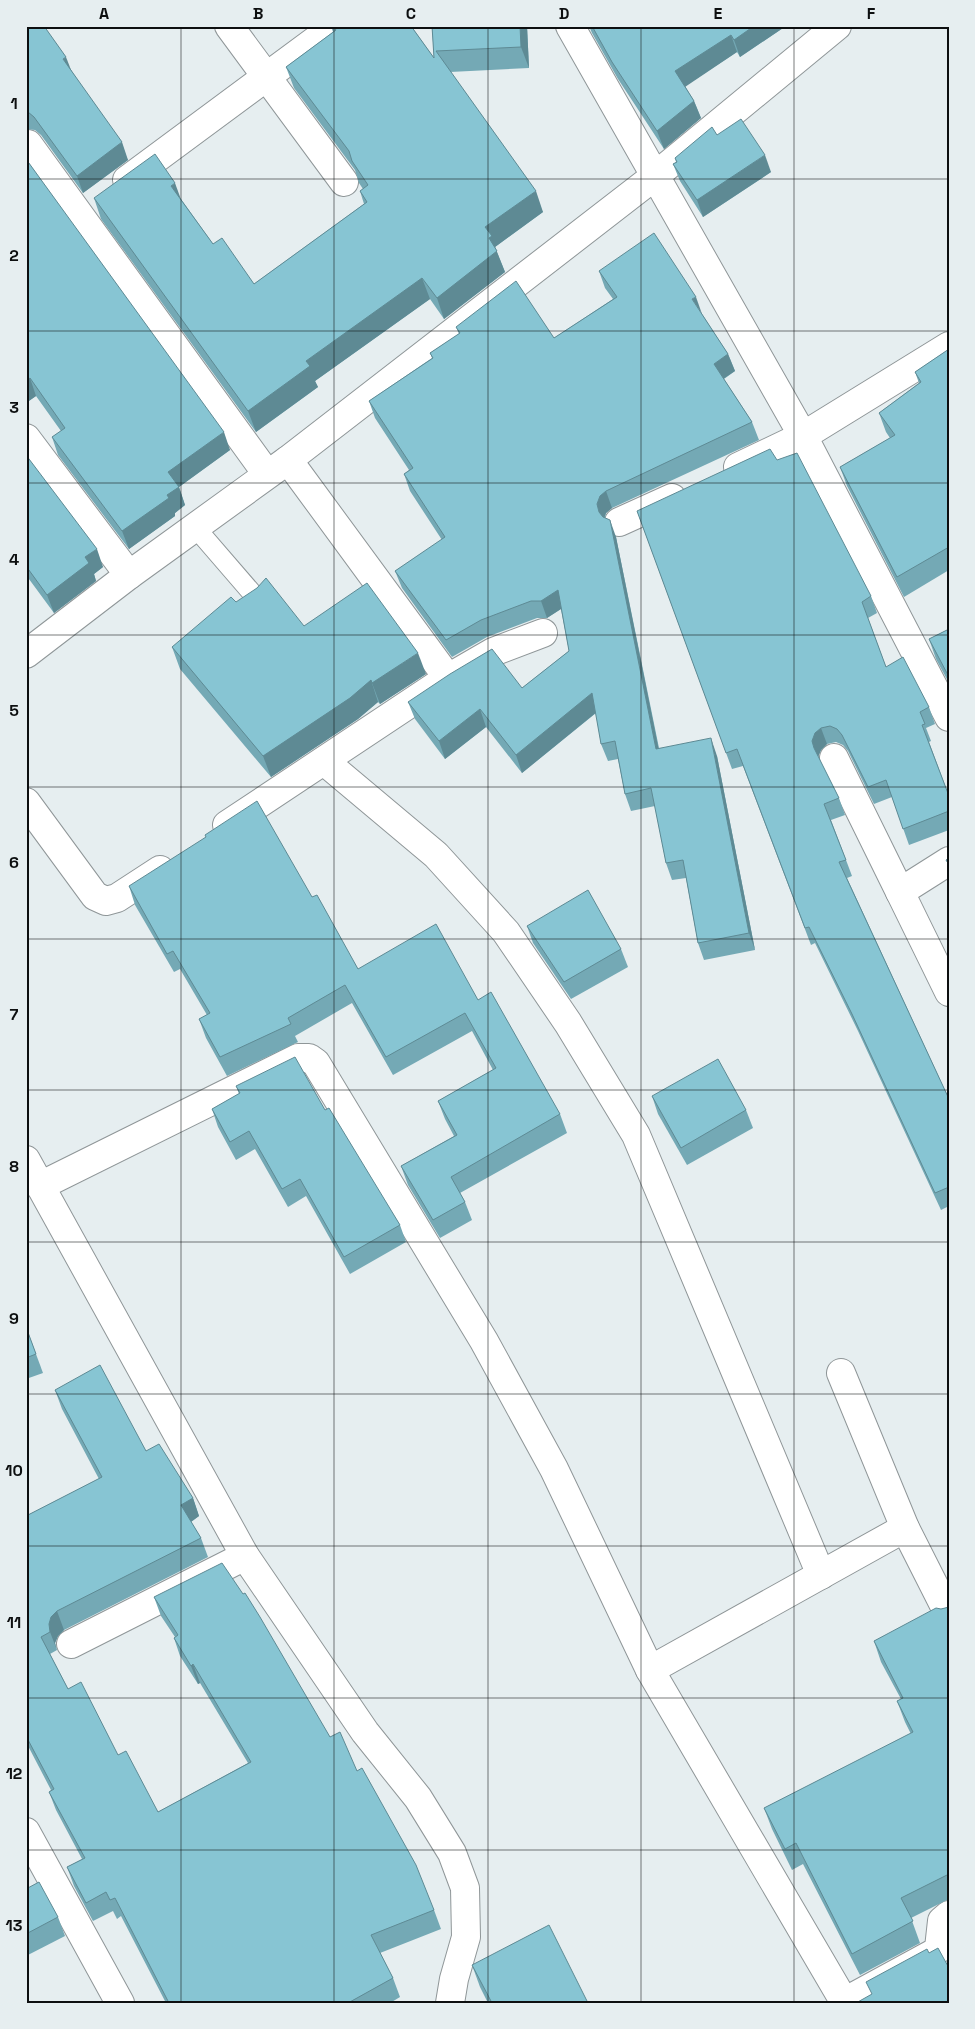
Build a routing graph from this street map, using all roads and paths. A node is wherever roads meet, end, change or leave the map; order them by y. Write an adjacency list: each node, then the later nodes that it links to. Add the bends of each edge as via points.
1 (229, 26): 5 (street)
2 (335, 26): 5 (street)
3 (570, 26): 7 (street)
4 (837, 26): 7 (street)
5 (267, 78): 8 (street); 9 (street)
6 (28, 144): 9 (street)
7 (655, 176): 11 (street); 13 (street)
8 (344, 182)
9 (79, 216): 13 (street)
10 (949, 346): 11 (street)
11 (803, 436): 14 (street); 21 (street)
12 (26, 438): 16 (street)
13 (278, 467): 15 (street); 20 (street)
14 (619, 522)
15 (195, 527): 16 (street); 17 (lane)
16 (129, 575): 19 (street)
17 (258, 600)
18 (543, 633): 20 (street, via 494,652)
19 (26, 654)
20 (448, 678): 23 (street)
21 (949, 717)
22 (834, 758): 28 (street)
23 (324, 761): 25 (street); 35 (street, via 436,855 506,932 568,1024 636,1135)
24 (26, 802): 26 (street, via 95,896 106,900 117,898)
25 (208, 838)
26 (183, 854)
27 (949, 861): 28 (street)
28 (900, 892): 29 (street)
29 (949, 992)
30 (26, 1160): 31 (street)
31 (40, 1186): 34 (street); 38 (street, via 298,1058 312,1059 320,1067 484,1341 554,1469)
32 (840, 1373): 33 (street)
33 (905, 1528): 35 (street); 36 (street)
34 (245, 1556): 37 (street); 43 (street, via 365,1732 418,1798 452,1853 464,1888 466,1937)
35 (820, 1575): 38 (street)
36 (949, 1616)
37 (72, 1644)
38 (650, 1670): 41 (street)
39 (26, 1832): 42 (street)
40 (949, 1916): 41 (street, via 942,1921 939,1948 934,1953)
41 (845, 2002)
42 (120, 2003)
43 (450, 2003)

